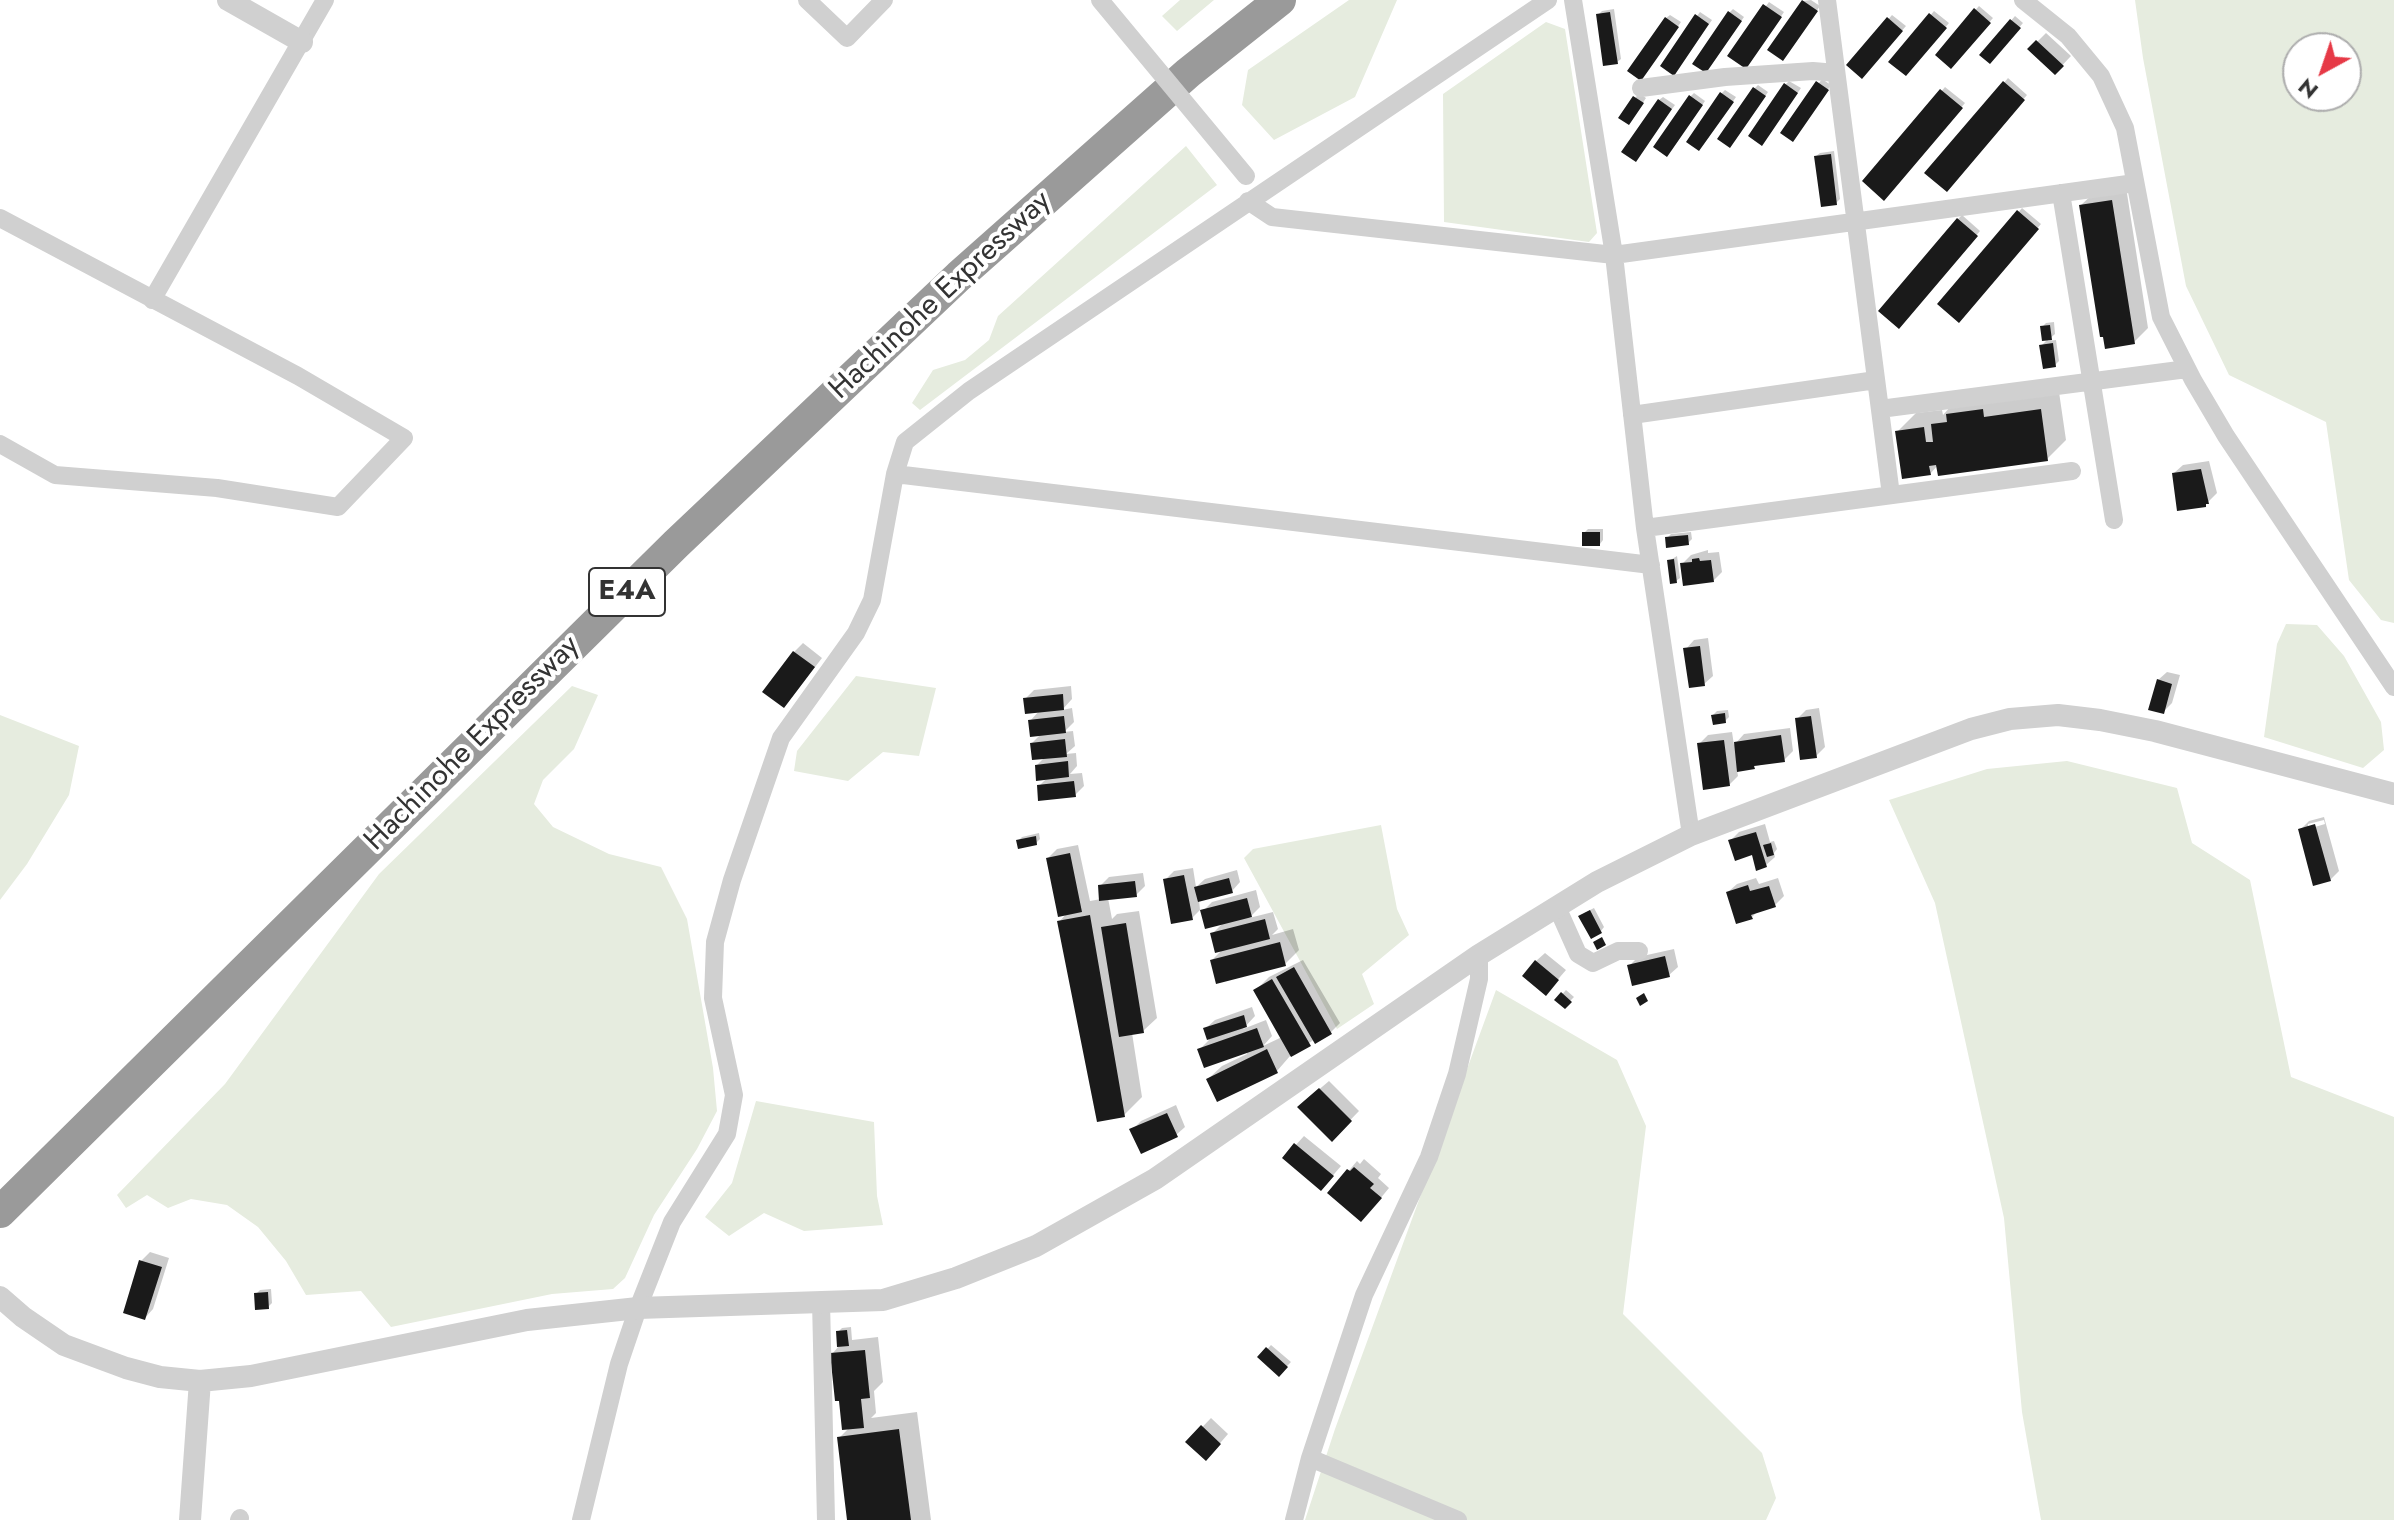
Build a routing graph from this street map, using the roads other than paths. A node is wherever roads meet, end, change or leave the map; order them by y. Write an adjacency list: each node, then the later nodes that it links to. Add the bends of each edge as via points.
1 (228, 0): 11 (street)
2 (325, 0): 11 (street)
3 (807, 0): 4 (street, via 847,38)
4 (884, 0)
5 (1100, 0): 16 (street, bridge, via 1246,176)
6 (1280, 0): 39 (highway, Hachinohe Expressway / E4A, via 1188,73 959,276 676,544)
7 (1548, 0): 16 (street)
8 (1573, 0): 19 (street)
9 (1827, 0): 12 (street)
10 (2023, 0): 14 (street, via 2068,36 2101,76 2125,128)
11 (302, 42): 20 (street)
12 (1836, 73): 13 (street, via 1754,75); 18 (street)
13 (1641, 88)
14 (2135, 183): 15 (street); 21 (street, via 2161,317)
15 (2061, 193): 18 (street); 23 (street)
16 (1255, 197): 19 (street, via 1272,217); 28 (street, via 969,391 905,442)
17 (0, 218): 20 (street)
18 (1856, 222): 19 (street); 22 (street)
19 (1614, 255): 25 (street)
20 (152, 300): 26 (street, via 404,438 338,507 217,488 55,475)
21 (2187, 369): 23 (street); 33 (street)
22 (1876, 380): 24 (street); 25 (street)
23 (2092, 383): 24 (street); 30 (street)
24 (1880, 409): 29 (street)
25 (1632, 415): 31 (street)
26 (0, 444)
27 (2072, 471): 29 (street)
28 (895, 474): 32 (street); 42 (street, via 872,600 856,633 781,738 732,880 715,942 713,998 734,1095 727,1134 672,1222)
29 (1891, 495): 31 (street)
30 (2114, 520)
31 (1645, 528): 32 (street)
32 (1651, 565): 35 (street)
33 (2394, 687)
34 (2394, 794): 35 (street, via 2155,731 2058,715 1971,729)
35 (1691, 835): 36 (street)
36 (1557, 907): 37 (street, via 1578,954 1593,963 1618,951); 38 (street)
37 (1639, 951)
38 (1479, 955): 41 (street, via 1155,1179 1036,1246 883,1300); 44 (street, via 1479,979 1457,1074 1429,1157 1364,1295)
39 (0, 1212)
40 (0, 1297): 43 (street, via 64,1345 126,1368)
41 (821, 1301): 42 (street); 47 (street)
42 (638, 1308): 43 (street, via 527,1320 251,1376); 46 (street)
43 (200, 1381): 45 (street)
44 (1310, 1458): 48 (street); 49 (street)
45 (190, 1520)
46 (581, 1520)
47 (826, 1520)
48 (1294, 1520)
49 (1458, 1520)

